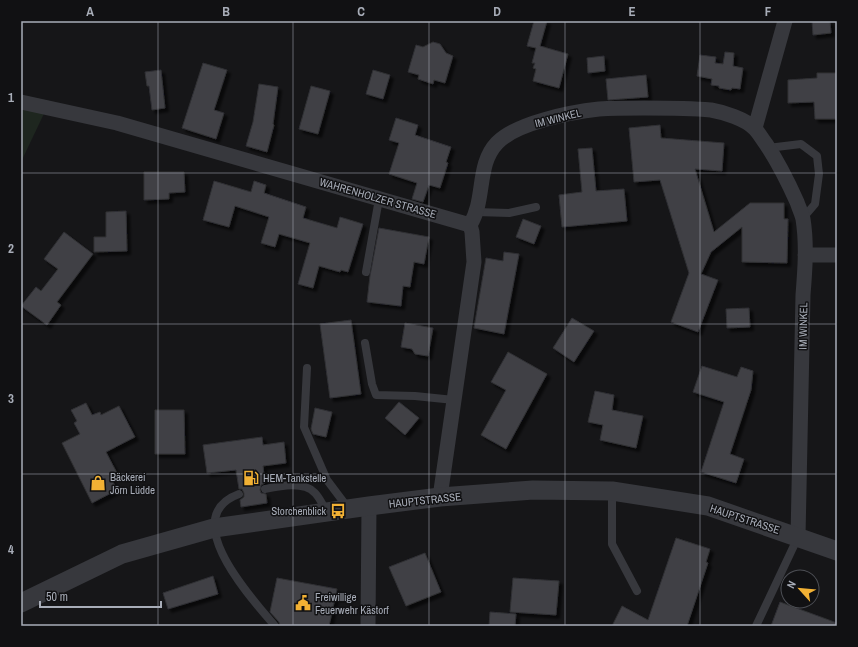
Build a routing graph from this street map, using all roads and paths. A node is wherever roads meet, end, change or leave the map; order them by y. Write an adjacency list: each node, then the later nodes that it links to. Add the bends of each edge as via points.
1 (785, 21): 3 (street)
2 (21, 102): 5 (street, WAHRENHOLZER STRASSE, via 117,123)
3 (755, 128): 4 (street, IM WINKEL); 7 (street, IM WINKEL, via 742,120 712,110 674,108 599,109 541,121 508,134 489,153)
4 (768, 148): 8 (street, IM WINKEL); 8 (lane, via 801,144 817,156 819,174 815,204)
5 (379, 199): 7 (street, WAHRENHOLZER STRASSE); 11 (lane)
6 (536, 207): 7 (lane)
7 (473, 218): 14 (street, via 474,262)
8 (803, 218): 9 (street, IM WINKEL)
9 (806, 254): 10 (street); 23 (street, IM WINKEL)
10 (837, 255)
11 (366, 272)
12 (364, 343): 14 (lane, via 376,395)
13 (307, 368): 20 (lane, via 304,427 327,480)
14 (454, 400): 18 (street)
15 (265, 489): 21 (lane, via 303,486 317,494)
16 (612, 491): 18 (street, HAUPTSTRASSE, via 533,490); 23 (street, HAUPTSTRASSE, via 708,506); 25 (lane, via 612,544)
17 (239, 494): 22 (lane, via 218,508)
18 (440, 497): 19 (street, HAUPTSTRASSE)
19 (369, 506): 20 (street, HAUPTSTRASSE); 28 (street)
20 (348, 509): 21 (street, HAUPTSTRASSE)
21 (327, 512): 22 (street, HAUPTSTRASSE)
22 (214, 528): 26 (street, HAUPTSTRASSE, via 122,554); 27 (lane, via 218,543 239,582)
23 (798, 537): 24 (street, HAUPTSTRASSE); 29 (lane)
24 (837, 551)
25 (637, 592)
26 (21, 603)
27 (275, 626)
28 (368, 626)
29 (756, 626)

